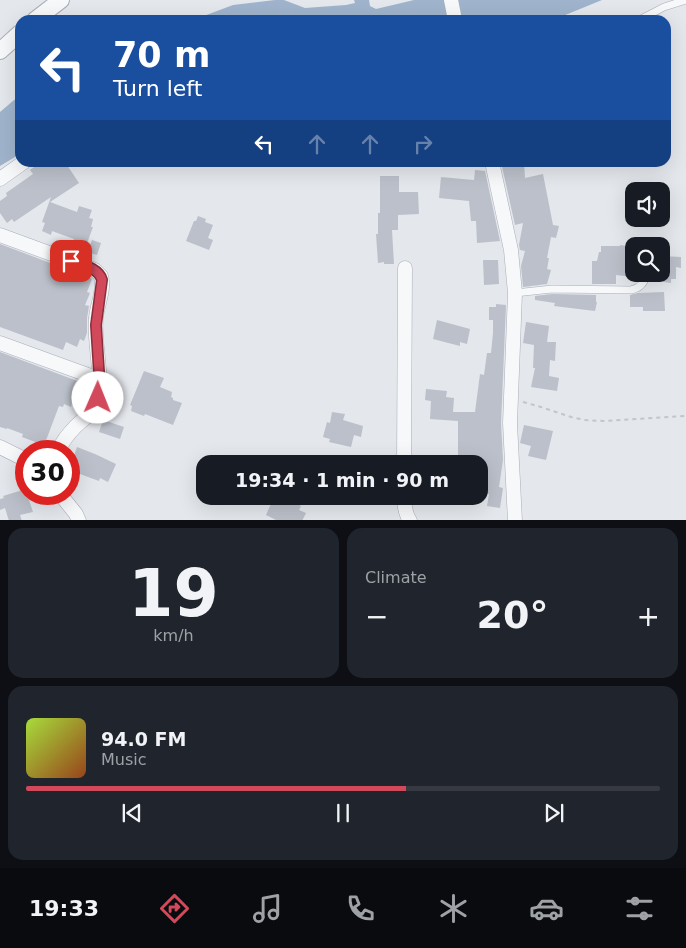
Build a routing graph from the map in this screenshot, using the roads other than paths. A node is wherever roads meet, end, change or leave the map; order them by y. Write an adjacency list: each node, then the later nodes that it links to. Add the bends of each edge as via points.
1 (61, 0): 4 (street)
2 (451, 0): 5 (street)
3 (686, 0): 6 (lane)
4 (42, 15)
5 (454, 15)
6 (649, 15)
7 (15, 38): 8 (street)
8 (0, 51)
9 (17, 167): 11 (street)
10 (493, 167): 15 (street, via 511,250)
11 (0, 179)
12 (0, 236): 17 (street, via 95,270 101,276 96,325)
13 (405, 268): 21 (street)
14 (643, 282): 15 (lane, via 631,290 552,288)
15 (515, 293): 26 (street, via 511,399)
16 (0, 343): 17 (street)
17 (99, 379): 18 (street, via 95,406)
18 (65, 440)
19 (0, 448): 20 (street)
20 (15, 455)
21 (404, 455)
22 (69, 505): 24 (street)
23 (404, 505): 25 (street)
24 (78, 520)
25 (410, 520)
26 (515, 520)

